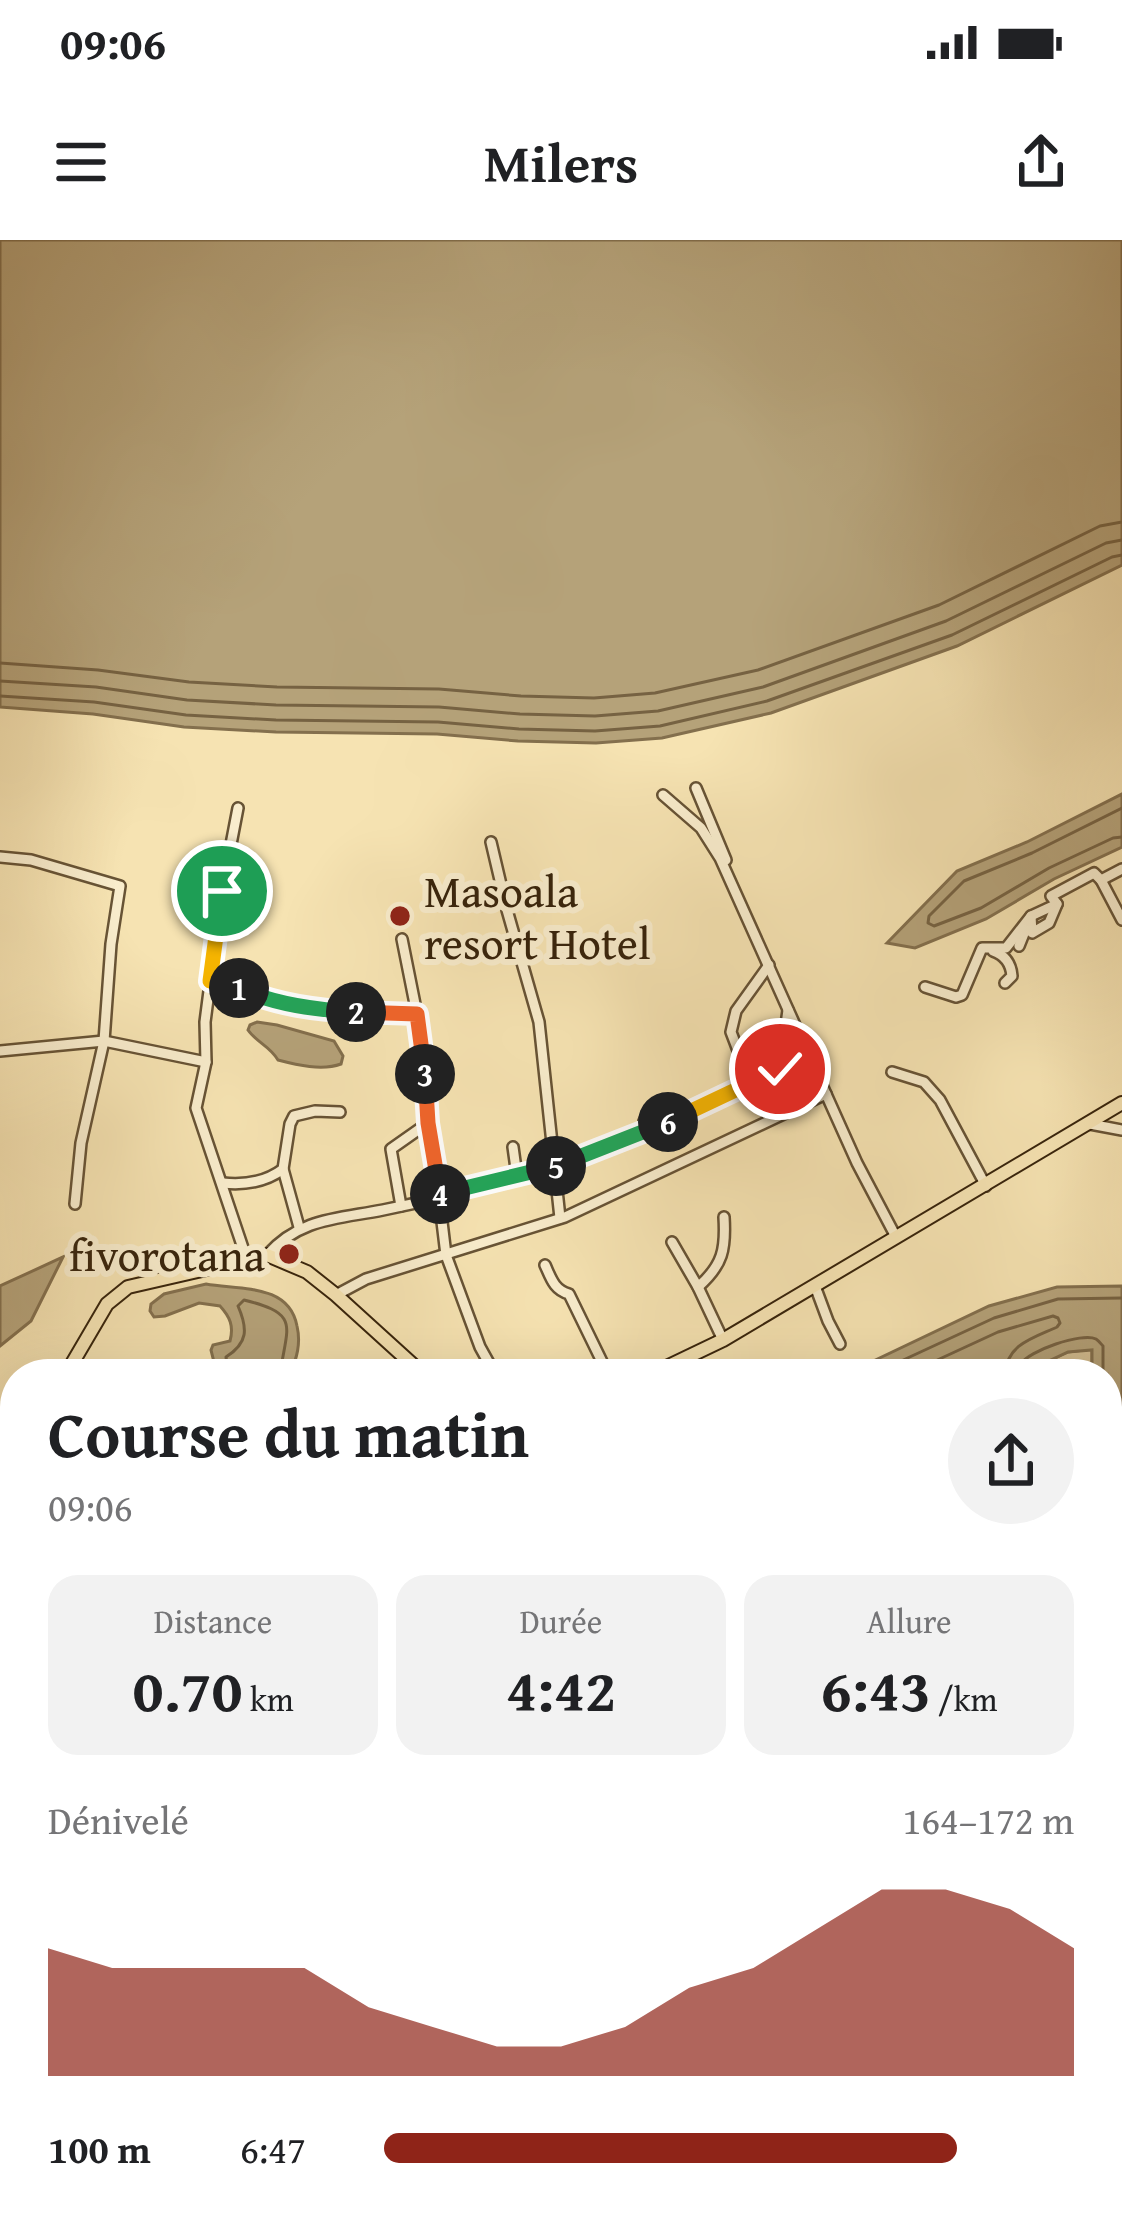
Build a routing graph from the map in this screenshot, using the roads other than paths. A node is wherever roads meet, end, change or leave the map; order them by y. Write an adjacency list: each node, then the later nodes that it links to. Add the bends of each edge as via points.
1 (696, 788): 8 (street)
2 (663, 795): 8 (street, via 701,828)
3 (238, 808): 16 (street)
4 (491, 842): 37 (street, via 539,1022)
5 (0, 857): 21 (street, via 120,886)
6 (1122, 869): 7 (street)
7 (1101, 880): 9 (street, via 1084,877 1051,896); 11 (street)
8 (735, 894): 15 (street)
9 (1058, 904): 10 (street); 10 (street, via 1032,933)
10 (1031, 916): 13 (street); 14 (street, via 1006,948)
11 (1122, 920)
12 (402, 939): 20 (street)
13 (1019, 946)
14 (982, 948): 17 (street, via 1011,967); 18 (street, via 962,995)
15 (769, 965): 19 (street); 27 (street, via 730,1031)
16 (210, 981): 20 (street, via 322,1010); 24 (street)
17 (1005, 982)
18 (925, 987)
19 (788, 1010): 23 (street); 25 (street)
20 (417, 1014): 32 (street)
21 (104, 1041): 22 (street); 24 (street); 43 (street)
22 (0, 1051)
23 (806, 1052): 25 (street); 28 (street)
24 (206, 1062): 40 (street, via 196,1108)
25 (780, 1069): 27 (street)
26 (892, 1072): 41 (street, via 925,1082 940,1100)
27 (751, 1082): 35 (street)
28 (826, 1094): 46 (street); 48 (street)
29 (1122, 1103): 33 (main road)
30 (656, 1104): 35 (street, via 644,1121)
31 (340, 1112): 38 (street, via 294,1116)
32 (428, 1123): 42 (street); 44 (street, via 391,1149)
33 (1090, 1124): 34 (street); 41 (main road)
34 (1122, 1130)
35 (647, 1132): 37 (street)
36 (513, 1147): 39 (street)
37 (556, 1166): 39 (street); 46 (street)
38 (284, 1169): 40 (street); 47 (street)
39 (517, 1176): 42 (street)
40 (223, 1183): 52 (street)
41 (986, 1186): 48 (main road)
42 (440, 1196): 44 (street); 51 (street)
43 (75, 1204)
44 (401, 1206): 47 (street)
45 (724, 1217): 55 (street, via 724,1255)
46 (560, 1218): 51 (street)
47 (299, 1227): 50 (street)
48 (896, 1237): 54 (main road)
49 (672, 1242): 55 (street)
50 (267, 1255): 52 (main road); 56 (main road)
51 (446, 1255): 56 (street); 61 (street)
52 (246, 1257): 59 (main road, via 128,1287 107,1304)
53 (545, 1264): 62 (street)
54 (815, 1286): 57 (main road); 58 (street)
55 (698, 1287): 57 (street)
56 (336, 1295): 60 (main road)
57 (723, 1340): 63 (main road)
58 (841, 1344)
59 (75, 1359)
60 (406, 1359)
61 (487, 1359)
62 (601, 1359)
63 (683, 1359)

